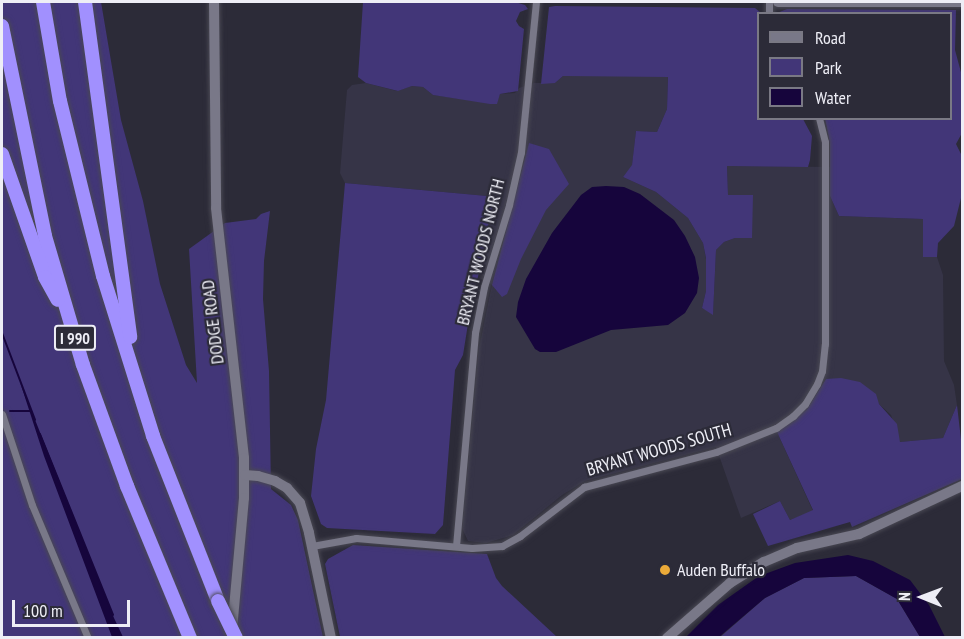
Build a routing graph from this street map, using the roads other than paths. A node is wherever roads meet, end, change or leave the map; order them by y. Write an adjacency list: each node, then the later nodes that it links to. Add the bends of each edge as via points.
1 (43, 2): 11 (highway, I 990, via 84,206)
2 (85, 2): 11 (highway)
3 (214, 2): 13 (street, DODGE ROAD, via 216,208)
4 (536, 2): 16 (street, BRYANT WOODS NORTH, via 521,152 475,333)
5 (778, 2): 6 (street)
6 (963, 2)
7 (2, 26): 10 (highway, I 990, via 45,236)
8 (820, 120): 16 (street, BRYANT WOODS SOUTH, via 825,142 825,344 820,378 805,404 782,424 733,446 584,487 506,544 485,548)
9 (2, 154): 10 (highway, via 45,277)
10 (70, 322): 18 (highway, I 990, via 127,486)
11 (134, 369): 19 (highway, I 990, bridge, via 153,436)
12 (2, 414): 17 (street, via 32,505)
13 (245, 475): 15 (street, via 272,479 294,496 304,514); 19 (street, DODGE ROAD)
14 (963, 486): 21 (street, via 869,530 797,548 764,562 730,583)
15 (312, 546): 16 (street, BRYANT WOODS SOUTH, via 356,538); 20 (street)
16 (456, 546)
17 (88, 638)
18 (190, 638)
19 (233, 638)
20 (331, 638)
21 (667, 638)

